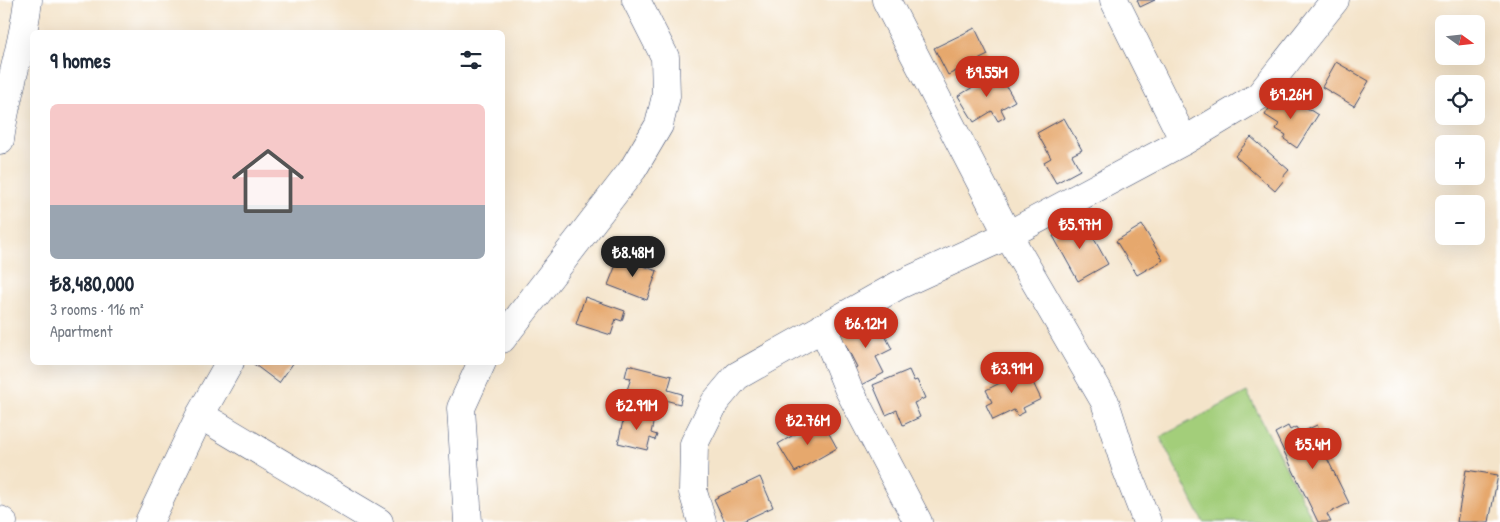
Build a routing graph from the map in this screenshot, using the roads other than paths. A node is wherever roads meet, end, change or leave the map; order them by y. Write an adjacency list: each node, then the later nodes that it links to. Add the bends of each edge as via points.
1 (28, 0): 6 (street)
2 (636, 0): 11 (street, via 665,57 666,96 659,125 633,169)
3 (886, 0): 9 (street)
4 (1114, 0): 8 (street)
5 (1335, 0): 8 (street, via 1259,96)
6 (10, 41): 7 (street)
7 (0, 140)
8 (1184, 141): 9 (street)
9 (1008, 235): 10 (street, via 899,285); 22 (street, via 1105,402)
10 (823, 327): 20 (street, via 737,376 715,402 694,444 693,492); 21 (street, via 848,388)
11 (505, 335)
12 (228, 365): 14 (street)
13 (481, 365): 19 (street, via 461,408)
14 (200, 415): 17 (street); 18 (street)
15 (0, 520): 16 (street)
16 (3, 522)
17 (149, 522)
18 (379, 522)
19 (468, 522)
20 (702, 522)
21 (918, 522)
22 (1147, 522)

